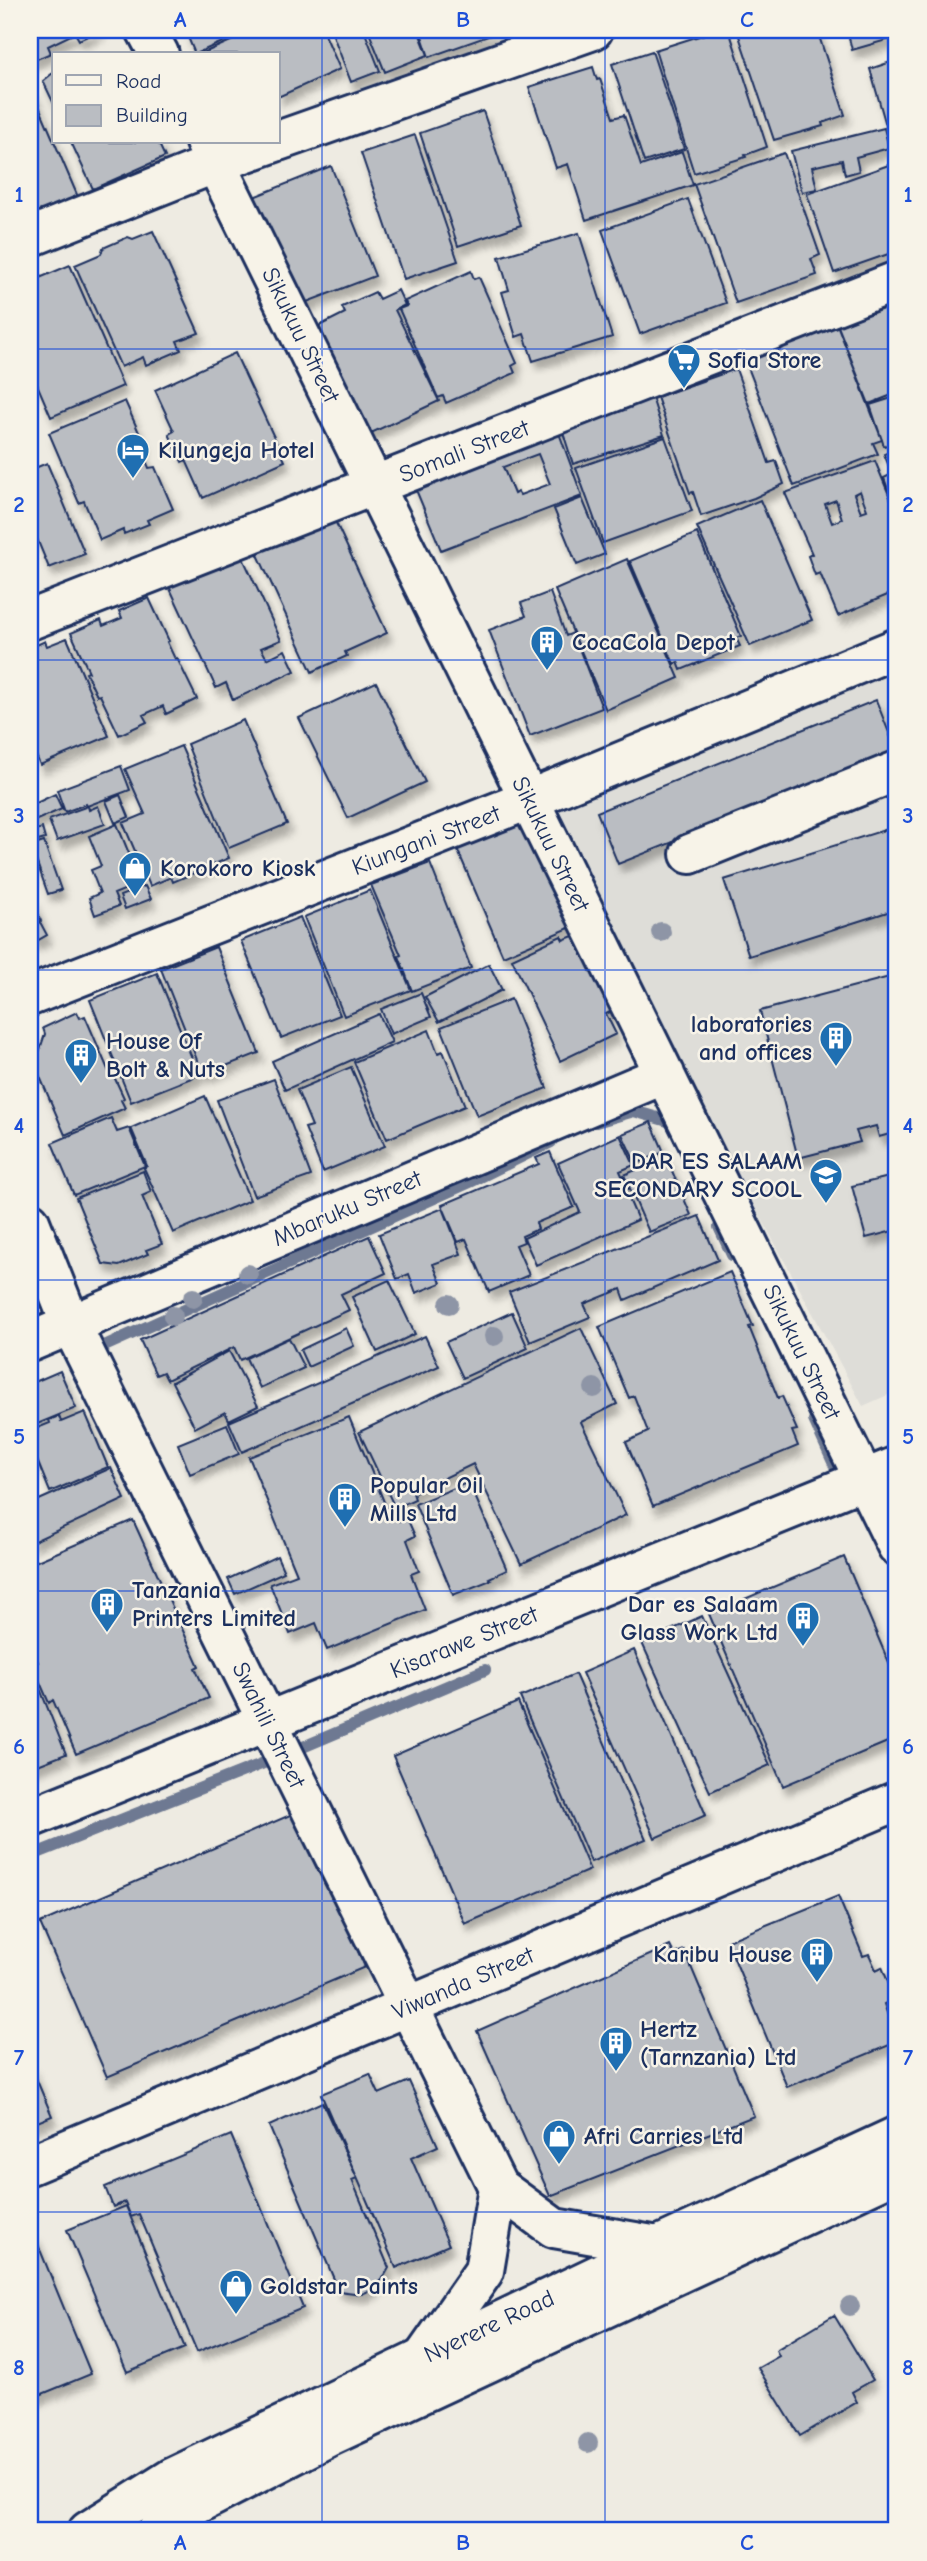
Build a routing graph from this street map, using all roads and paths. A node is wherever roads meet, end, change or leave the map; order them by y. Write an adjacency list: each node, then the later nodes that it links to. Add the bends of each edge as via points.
1 (146, 30): 3 (main road)
2 (593, 30): 4 (main road)
3 (158, 52)
4 (280, 140)
5 (259, 144): 6 (main road)
6 (211, 152): 7 (main road); 9 (main road, Sikukuu Street)
7 (30, 237)
8 (897, 281): 9 (main road, Somali Street)
9 (374, 486): 10 (main road, Somali Street); 13 (main road, Sikukuu Street)
10 (30, 620)
11 (897, 649): 13 (main road, Kiungani Street)
12 (897, 771): 14 (main road)
13 (528, 800): 15 (main road, Kiungani Street); 16 (main road, Sikukuu Street)
14 (690, 855)
15 (30, 996)
16 (665, 1074): 18 (main road, Mbaruku Street); 20 (main road, Sikukuu Street)
17 (30, 1222): 18 (main road, Swahili Street)
18 (71, 1325): 19 (main road, Mbaruku Street); 22 (main road, Swahili Street)
19 (30, 1342)
20 (881, 1472): 21 (main road, Sikukuu Street); 22 (main road, Kisarawe Street)
21 (897, 1546)
22 (268, 1722): 24 (main road, Kisarawe Street); 25 (main road, Swahili Street)
23 (897, 1801): 25 (main road, Viwanda Street)
24 (30, 1818)
25 (409, 2006): 27 (main road, Viwanda Street); 29 (main road, Swahili Street)
26 (897, 2136): 30 (main road, Nyerere Road)
27 (30, 2165)
28 (897, 2172): 33 (main road, Nyerere Road, via 330,2436 196,2505)
29 (499, 2187): 30 (main road, Swahili Street, via 554,2228); 31 (main road, via 484,2271)
30 (658, 2246): 31 (main road, Nyerere Road)
31 (423, 2358): 32 (main road, Nyerere Road, via 172,2478)
32 (88, 2531)
33 (157, 2531)

